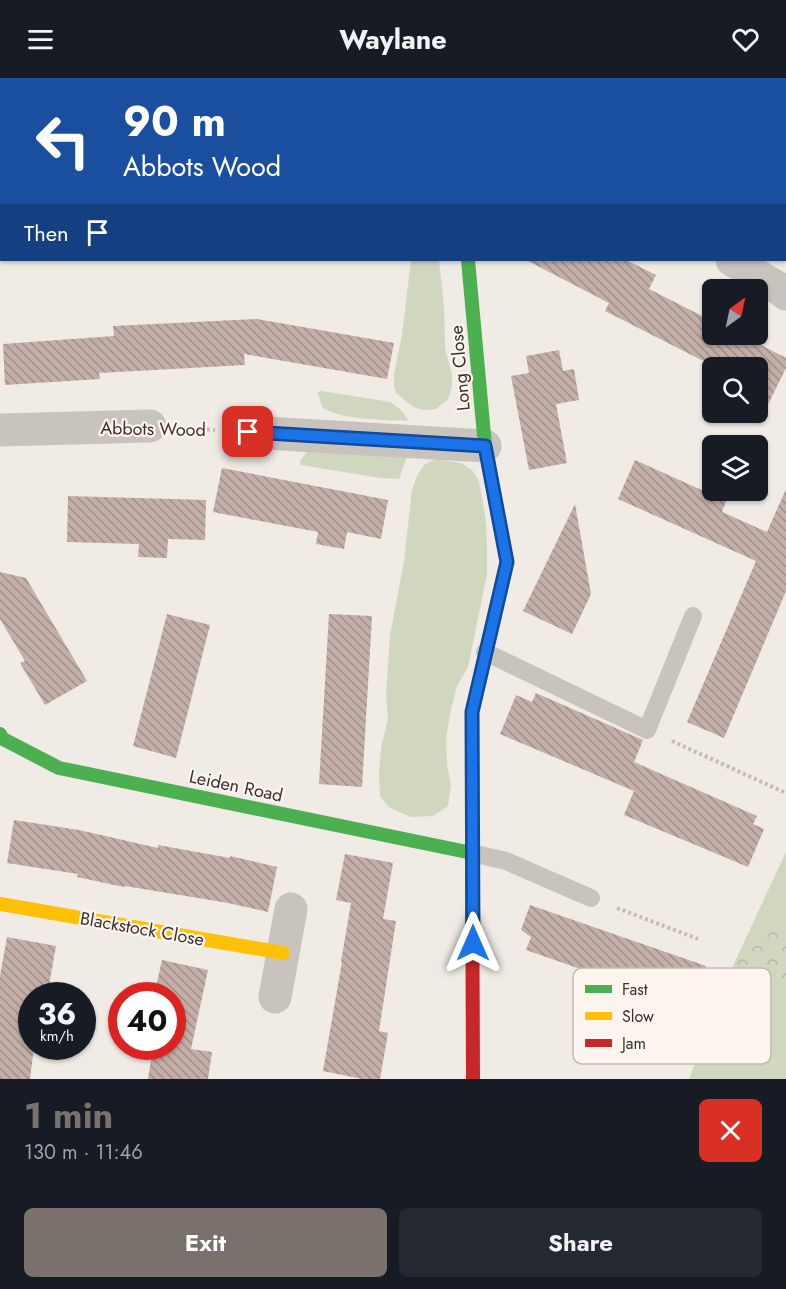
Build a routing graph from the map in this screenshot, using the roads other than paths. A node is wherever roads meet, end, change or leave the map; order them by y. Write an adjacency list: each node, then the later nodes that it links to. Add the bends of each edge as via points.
1 (468, 261): 7 (street, Long Close)
2 (734, 261): 3 (street)
3 (786, 294)
4 (150, 426): 5 (street, Abbots Wood)
5 (0, 430)
6 (248, 432): 7 (street)
7 (485, 446): 9 (street, Long Close, via 507,562)
8 (693, 616): 9 (lane, via 647,730)
9 (485, 652): 11 (street, Long Close, via 472,712)
10 (1, 739): 11 (street, Leiden Road, via 59,768)
11 (472, 853): 12 (lane, via 506,861); 17 (street, Long Close)
12 (591, 898)
13 (0, 904): 15 (street, Blackstock Close)
14 (291, 909): 15 (street)
15 (283, 953): 16 (street)
16 (275, 998)
17 (473, 1079)

